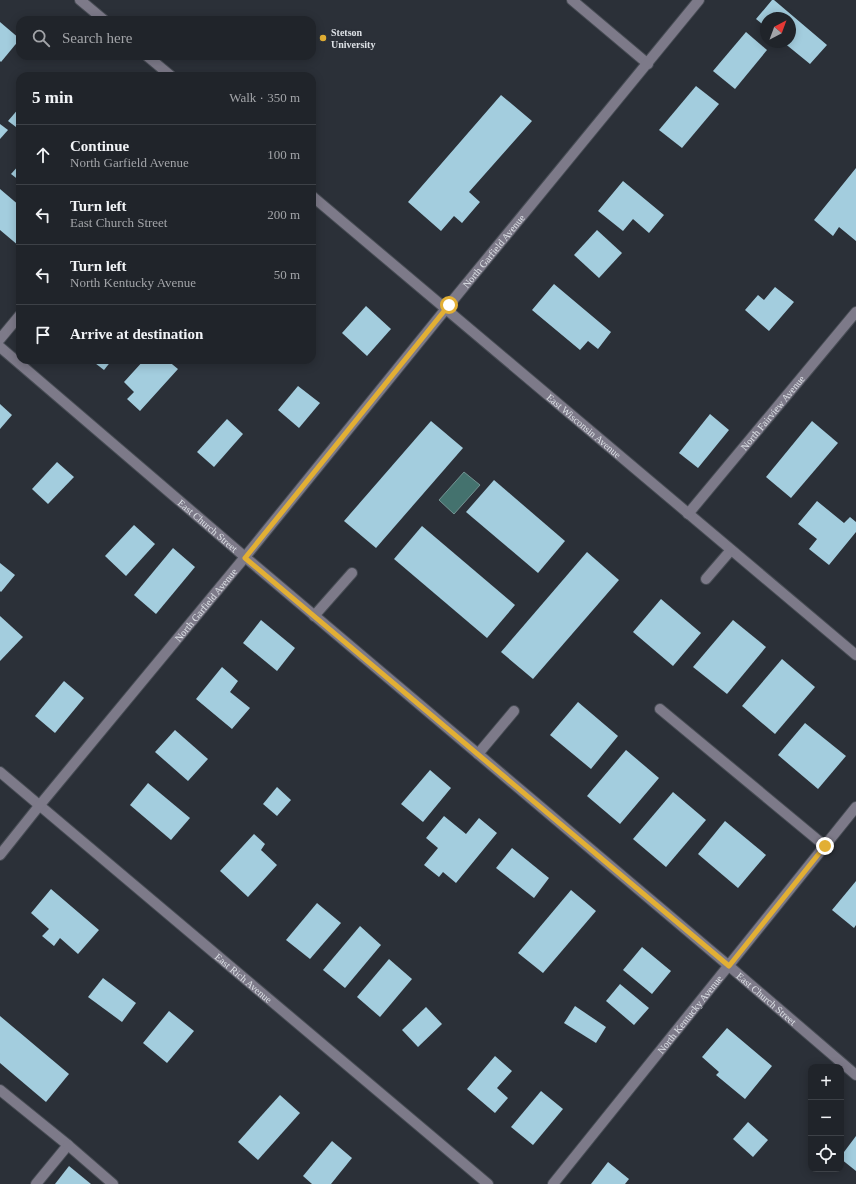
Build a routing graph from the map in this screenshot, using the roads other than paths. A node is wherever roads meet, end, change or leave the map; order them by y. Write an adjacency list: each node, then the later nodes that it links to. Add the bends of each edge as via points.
1 (80, 0): 4 (street)
2 (572, 0): 6 (street)
3 (699, 0): 6 (street, North Garfield Avenue)
4 (99, 16)
5 (152, 60): 7 (street)
6 (648, 64): 9 (street, North Garfield Avenue)
7 (166, 72)
8 (316, 199): 9 (street, East Wisconsin Avenue)
9 (446, 309): 16 (street, East Wisconsin Avenue); 18 (street, North Garfield Avenue)
10 (856, 312): 16 (street, North Fairview Avenue)
11 (16, 320): 12 (street)
12 (0, 339)
13 (0, 347): 14 (street, East Church Street)
14 (16, 361)
15 (20, 364): 18 (street, East Church Street)
16 (688, 514): 17 (street, East Wisconsin Avenue)
17 (731, 550): 20 (street); 22 (street, East Wisconsin Avenue)
18 (245, 558): 21 (street, East Church Street); 27 (street, North Garfield Avenue)
19 (352, 573): 21 (street)
20 (706, 579)
21 (314, 616): 25 (street, East Church Street)
22 (856, 655)
23 (660, 709): 29 (street)
24 (514, 711): 25 (street)
25 (478, 754): 31 (street, East Church Street)
26 (0, 772): 27 (street, East Rich Avenue)
27 (39, 806): 30 (street, North Garfield Avenue); 37 (street, East Rich Avenue)
28 (856, 807): 29 (street, North Kentucky Avenue)
29 (825, 846): 31 (street, North Kentucky Avenue)
30 (0, 855)
31 (729, 966): 32 (street, East Church Street); 38 (street, North Kentucky Avenue)
32 (856, 1074)
33 (0, 1090): 34 (street)
34 (68, 1145): 35 (street); 36 (street)
35 (36, 1184)
36 (113, 1184)
37 (488, 1184)
38 (553, 1184)

